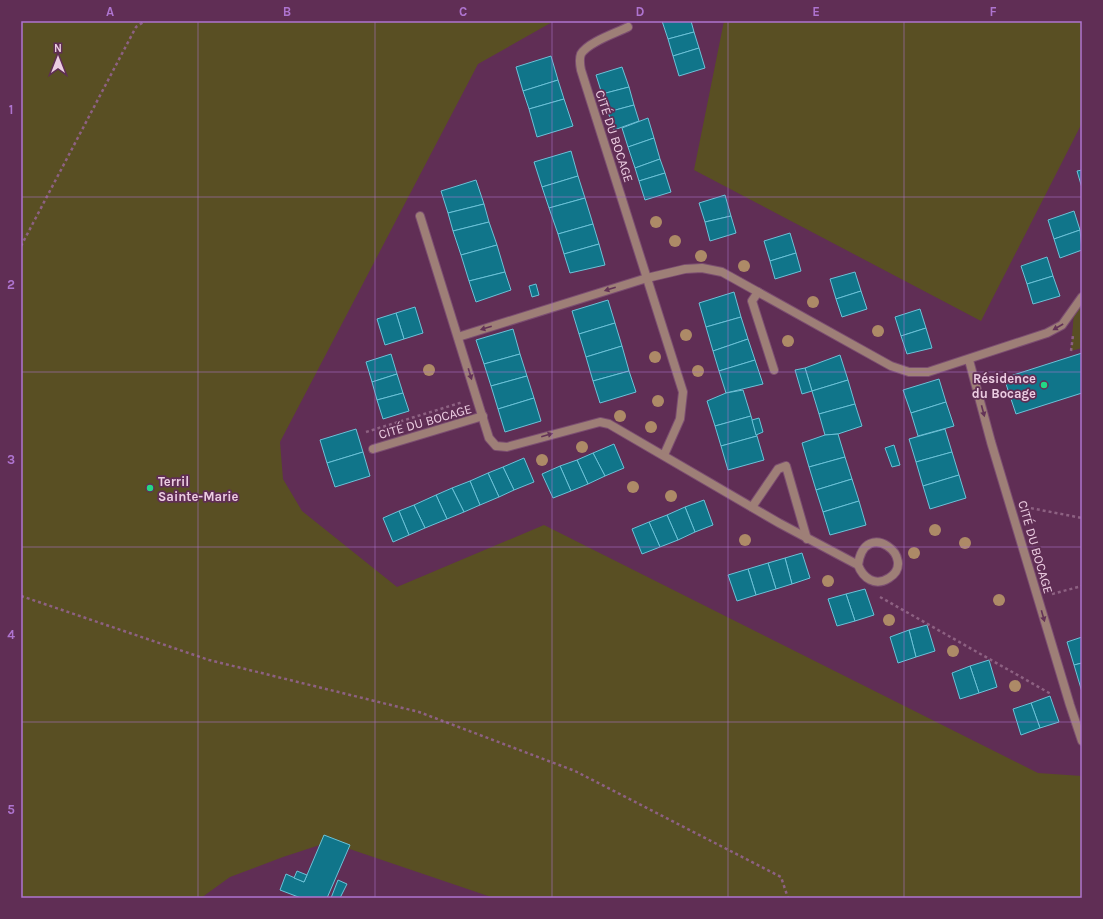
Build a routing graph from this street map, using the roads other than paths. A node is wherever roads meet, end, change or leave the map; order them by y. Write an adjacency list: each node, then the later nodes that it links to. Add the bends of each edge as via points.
1 (628, 27): 3 (street, CITÉ DU BOCAGE, via 592,44 580,60)
2 (420, 216): 6 (street, CITÉ DU BOCAGE)
3 (647, 278): 4 (street, via 685,269 702,268 722,272); 6 (street, one-way to 6); 11 (street, CITÉ DU BOCAGE, via 683,392 680,419)
4 (758, 292): 7 (street, via 891,366 909,372 928,372); 8 (street, via 752,301)
5 (1082, 297): 7 (street, one-way to 7, via 1062,326)
6 (458, 337): 9 (street, CITÉ DU BOCAGE, one-way to 9)
7 (969, 360): 15 (street, CITÉ DU BOCAGE, one-way to 15, via 991,442)
8 (774, 370)
9 (483, 416): 10 (street, CITÉ DU BOCAGE); 11 (street, CITÉ DU BOCAGE, one-way to 11, via 489,438 496,446 507,447 600,422 609,424)
10 (373, 448)
11 (664, 455): 12 (street, CITÉ DU BOCAGE)
12 (752, 507): 13 (street, CITÉ DU BOCAGE); 13 (street, via 778,469 786,466)
13 (807, 539): 14 (street, CITÉ DU BOCAGE)
14 (858, 565): 14 (street, CITÉ DU BOCAGE, via 859,554 867,545 878,542 889,545 896,554 898,565 893,576 883,582 872,582 862,575)
15 (1082, 741)

